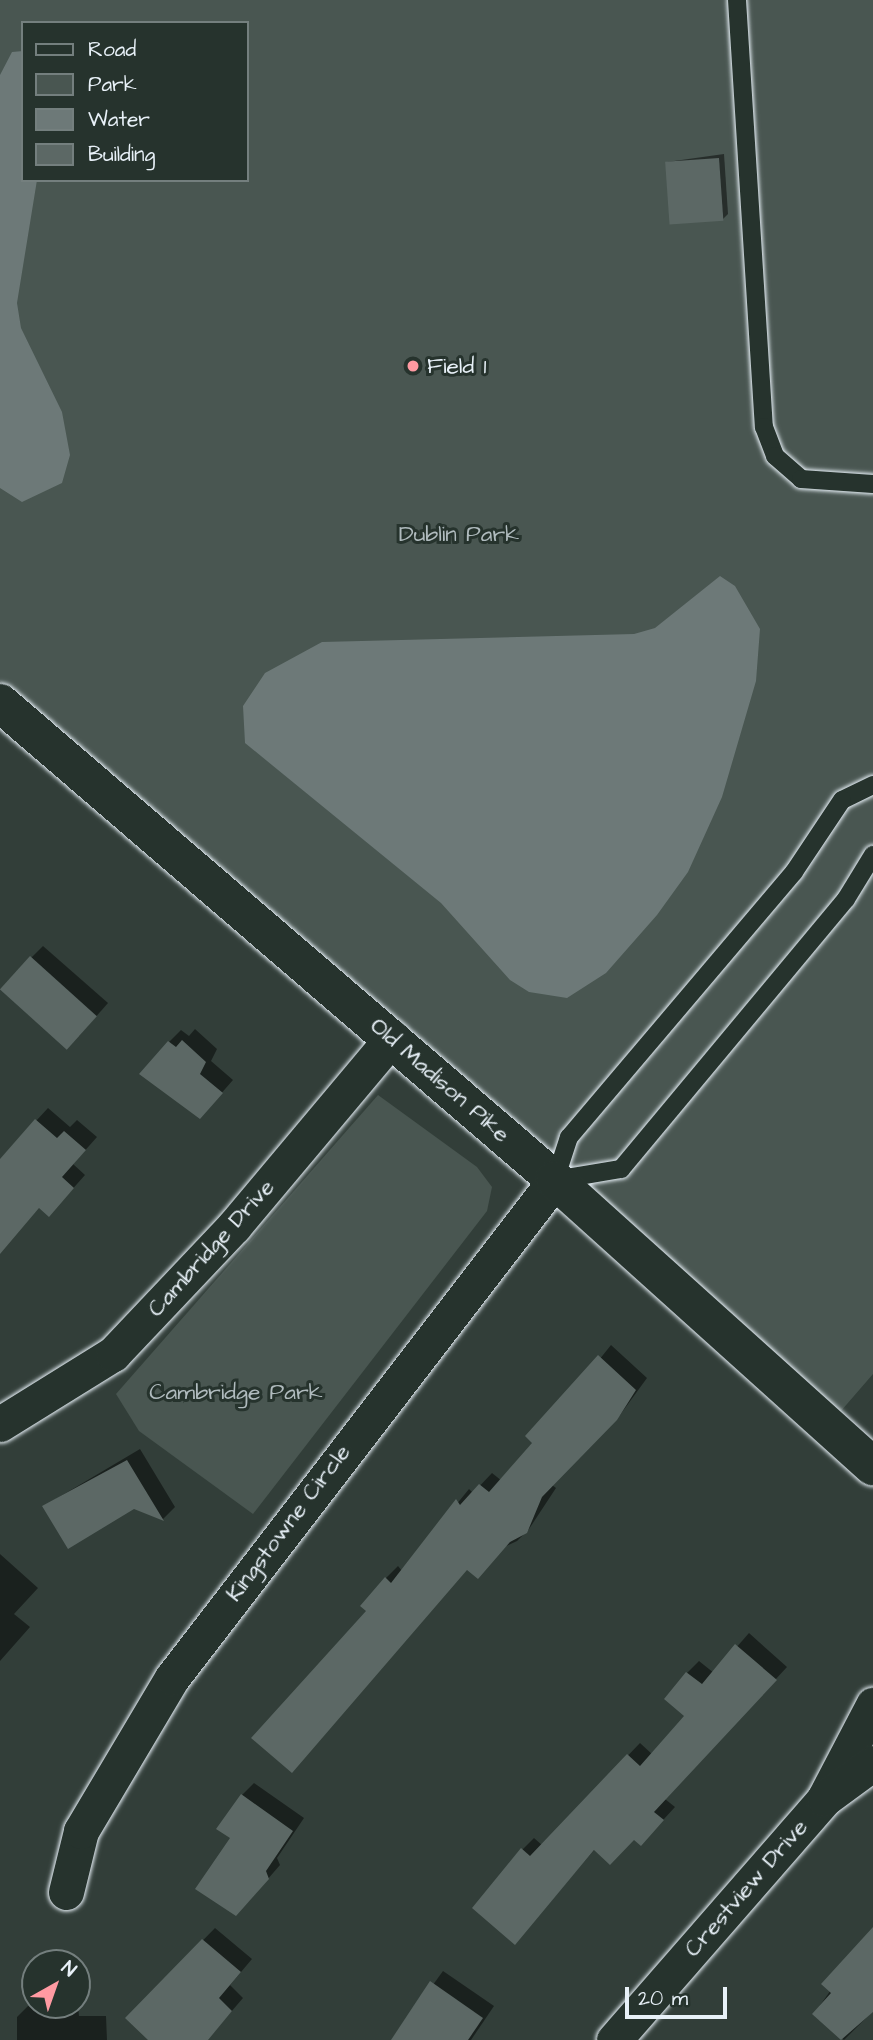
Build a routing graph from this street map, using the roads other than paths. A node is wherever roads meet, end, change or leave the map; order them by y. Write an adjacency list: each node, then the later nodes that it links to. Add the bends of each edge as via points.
1 (737, 0): 2 (lane, via 764,428 775,456 801,479)
2 (873, 484)
3 (0, 703): 6 (main road, Old Madison Pike)
4 (873, 785): 7 (lane, via 842,800 794,872 569,1137)
5 (873, 855): 7 (lane, via 846,899 621,1169)
6 (392, 1038): 7 (main road, Old Madison Pike); 8 (street, Cambridge Drive, via 234,1226 113,1354)
7 (555, 1180): 9 (main road, Old Madison Pike); 13 (street, Kingstowne Circle, via 172,1678 81,1831)
8 (0, 1424)
9 (873, 1466)
10 (873, 1705): 12 (street, Crestview Drive)
11 (873, 1763): 12 (street, Crestview Drive)
12 (824, 1799): 14 (street, Crestview Drive)
13 (66, 1892)
14 (614, 2040)

